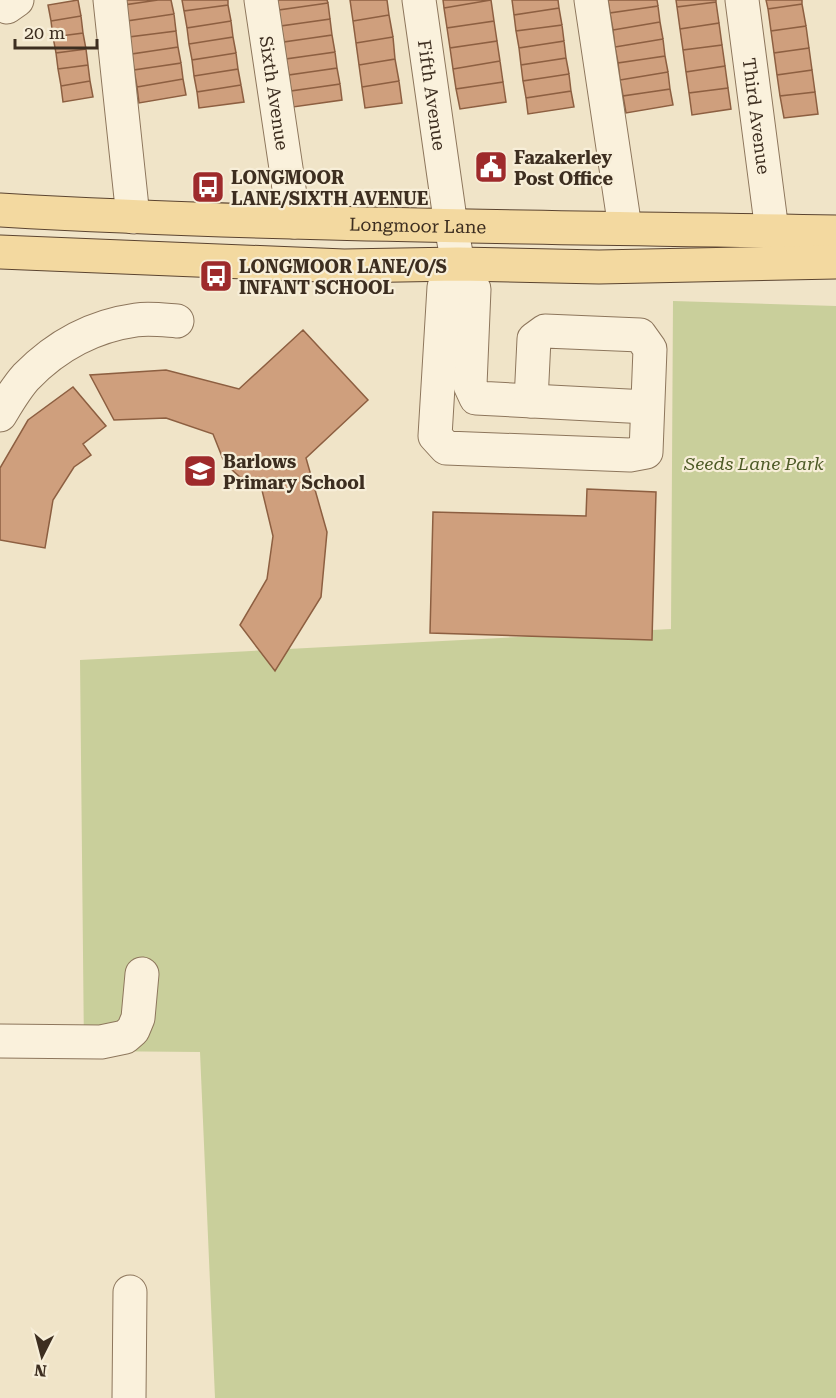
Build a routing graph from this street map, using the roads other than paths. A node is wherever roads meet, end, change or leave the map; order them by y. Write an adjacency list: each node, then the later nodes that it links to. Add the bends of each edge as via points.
1 (110, 0): 7 (street)
2 (261, 0): 8 (street, Sixth Avenue)
3 (419, 0): 9 (street, Fifth Avenue)
4 (591, 0): 10 (street)
5 (742, 0): 11 (street, Third Avenue)
6 (0, 210): 7 (main road, Longmoor Lane)
7 (133, 218): 8 (main road, Longmoor Lane)
8 (294, 222): 9 (main road, Longmoor Lane)
9 (451, 226): 10 (main road, Longmoor Lane); 15 (street, Fifth Avenue)
10 (625, 228): 11 (main road, Longmoor Lane)
11 (772, 231): 12 (main road, Longmoor Lane)
12 (836, 232)
13 (0, 252): 15 (main road, via 344,266)
14 (836, 261): 15 (main road, via 599,267)
15 (458, 264): 18 (street, via 474,289 470,385 476,398); 19 (street, via 444,287 438,371 435,436 446,448 630,455 646,452)
16 (177, 321): 17 (street, via 136,320 70,340)
17 (5, 397)
18 (531, 401): 19 (street); 19 (street, via 534,339 545,331 640,335 650,349)
19 (648, 407)
20 (142, 974): 21 (street, via 138,1018 125,1037 101,1042)
21 (0, 1041)
22 (130, 1292): 23 (street)
23 (129, 1398)

